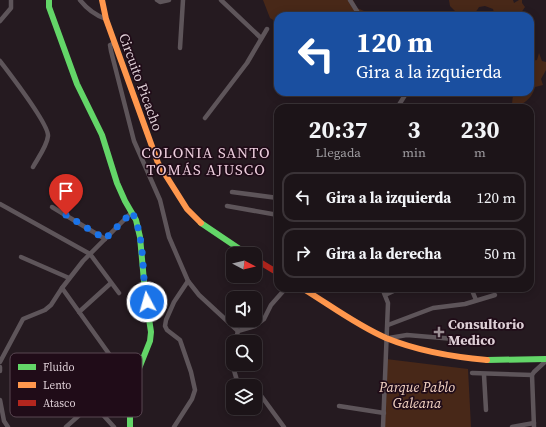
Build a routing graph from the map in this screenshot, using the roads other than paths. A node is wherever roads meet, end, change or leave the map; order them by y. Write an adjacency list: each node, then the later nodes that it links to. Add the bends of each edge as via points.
1 (10, 0): 12 (street, via 11,8)
2 (49, 0): 25 (main road, via 49,7 77,84 102,135 117,183)
3 (80, 0): 11 (street, via 95,15)
4 (102, 0): 11 (main road, Circuito Picacho)
5 (169, 0): 9 (street)
6 (183, 0): 16 (street)
7 (221, 0): 14 (street)
8 (350, 0): 10 (street)
9 (159, 1)
10 (358, 12)
11 (106, 19): 15 (main road, Circuito Picacho)
12 (0, 21)
13 (267, 29): 14 (street)
14 (261, 38): 18 (street, via 247,63)
15 (115, 43): 28 (main road, Circuito Picacho, via 158,163 187,209 204,226); 34 (street, via 110,45 111,51 134,141 160,200 169,236)
16 (180, 48)
17 (0, 60): 19 (street, via 47,130 48,137)
18 (205, 118)
19 (33, 167)
20 (232, 192): 21 (street)
21 (274, 197)
22 (0, 204): 29 (street)
23 (227, 206): 26 (street)
24 (52, 207): 27 (street)
25 (132, 212): 27 (street); 53 (main road, via 143,256 151,332)
26 (274, 215)
27 (105, 239): 29 (street)
28 (236, 247)
29 (90, 254): 33 (street); 35 (street)
30 (21, 256): 33 (street)
31 (262, 263): 32 (main road)
32 (274, 271)
33 (69, 278): 36 (street)
34 (188, 281): 48 (street, via 199,295); 72 (street, via 174,302 165,326 180,340 195,390)
35 (112, 283): 42 (street); 46 (street)
36 (62, 288): 46 (street); 55 (street, via 45,310 23,319)
37 (282, 292): 48 (street, via 271,305 264,320 255,326)
38 (309, 292): 50 (main road)
39 (384, 292): 43 (street)
40 (391, 292): 43 (street)
41 (473, 292): 45 (street)
42 (120, 293)
43 (385, 295): 47 (street, via 388,303)
44 (495, 295): 45 (street)
45 (476, 300): 47 (street, via 433,308)
46 (80, 312): 52 (street)
47 (388, 325): 50 (street)
48 (238, 331): 49 (street)
49 (237, 335)
50 (388, 338): 51 (street, via 407,335); 54 (main road, via 446,355 494,360); 65 (street)
51 (454, 339)
52 (109, 353)
53 (142, 360)
54 (546, 360): 60 (street)
55 (0, 362)
56 (0, 367): 57 (street)
57 (0, 371)
58 (472, 374): 59 (street)
59 (484, 374): 60 (street); 64 (street)
60 (532, 375): 68 (street)
61 (262, 397): 73 (street)
62 (0, 400): 69 (street, via 4,421)
63 (339, 406): 65 (street)
64 (486, 410)
65 (384, 414): 74 (street)
66 (77, 417): 70 (street)
67 (105, 417): 71 (street)
68 (534, 425): 75 (street)
69 (8, 427)
70 (66, 427)
71 (114, 427)
72 (174, 427)
73 (284, 427)
74 (383, 427)
75 (512, 427)

